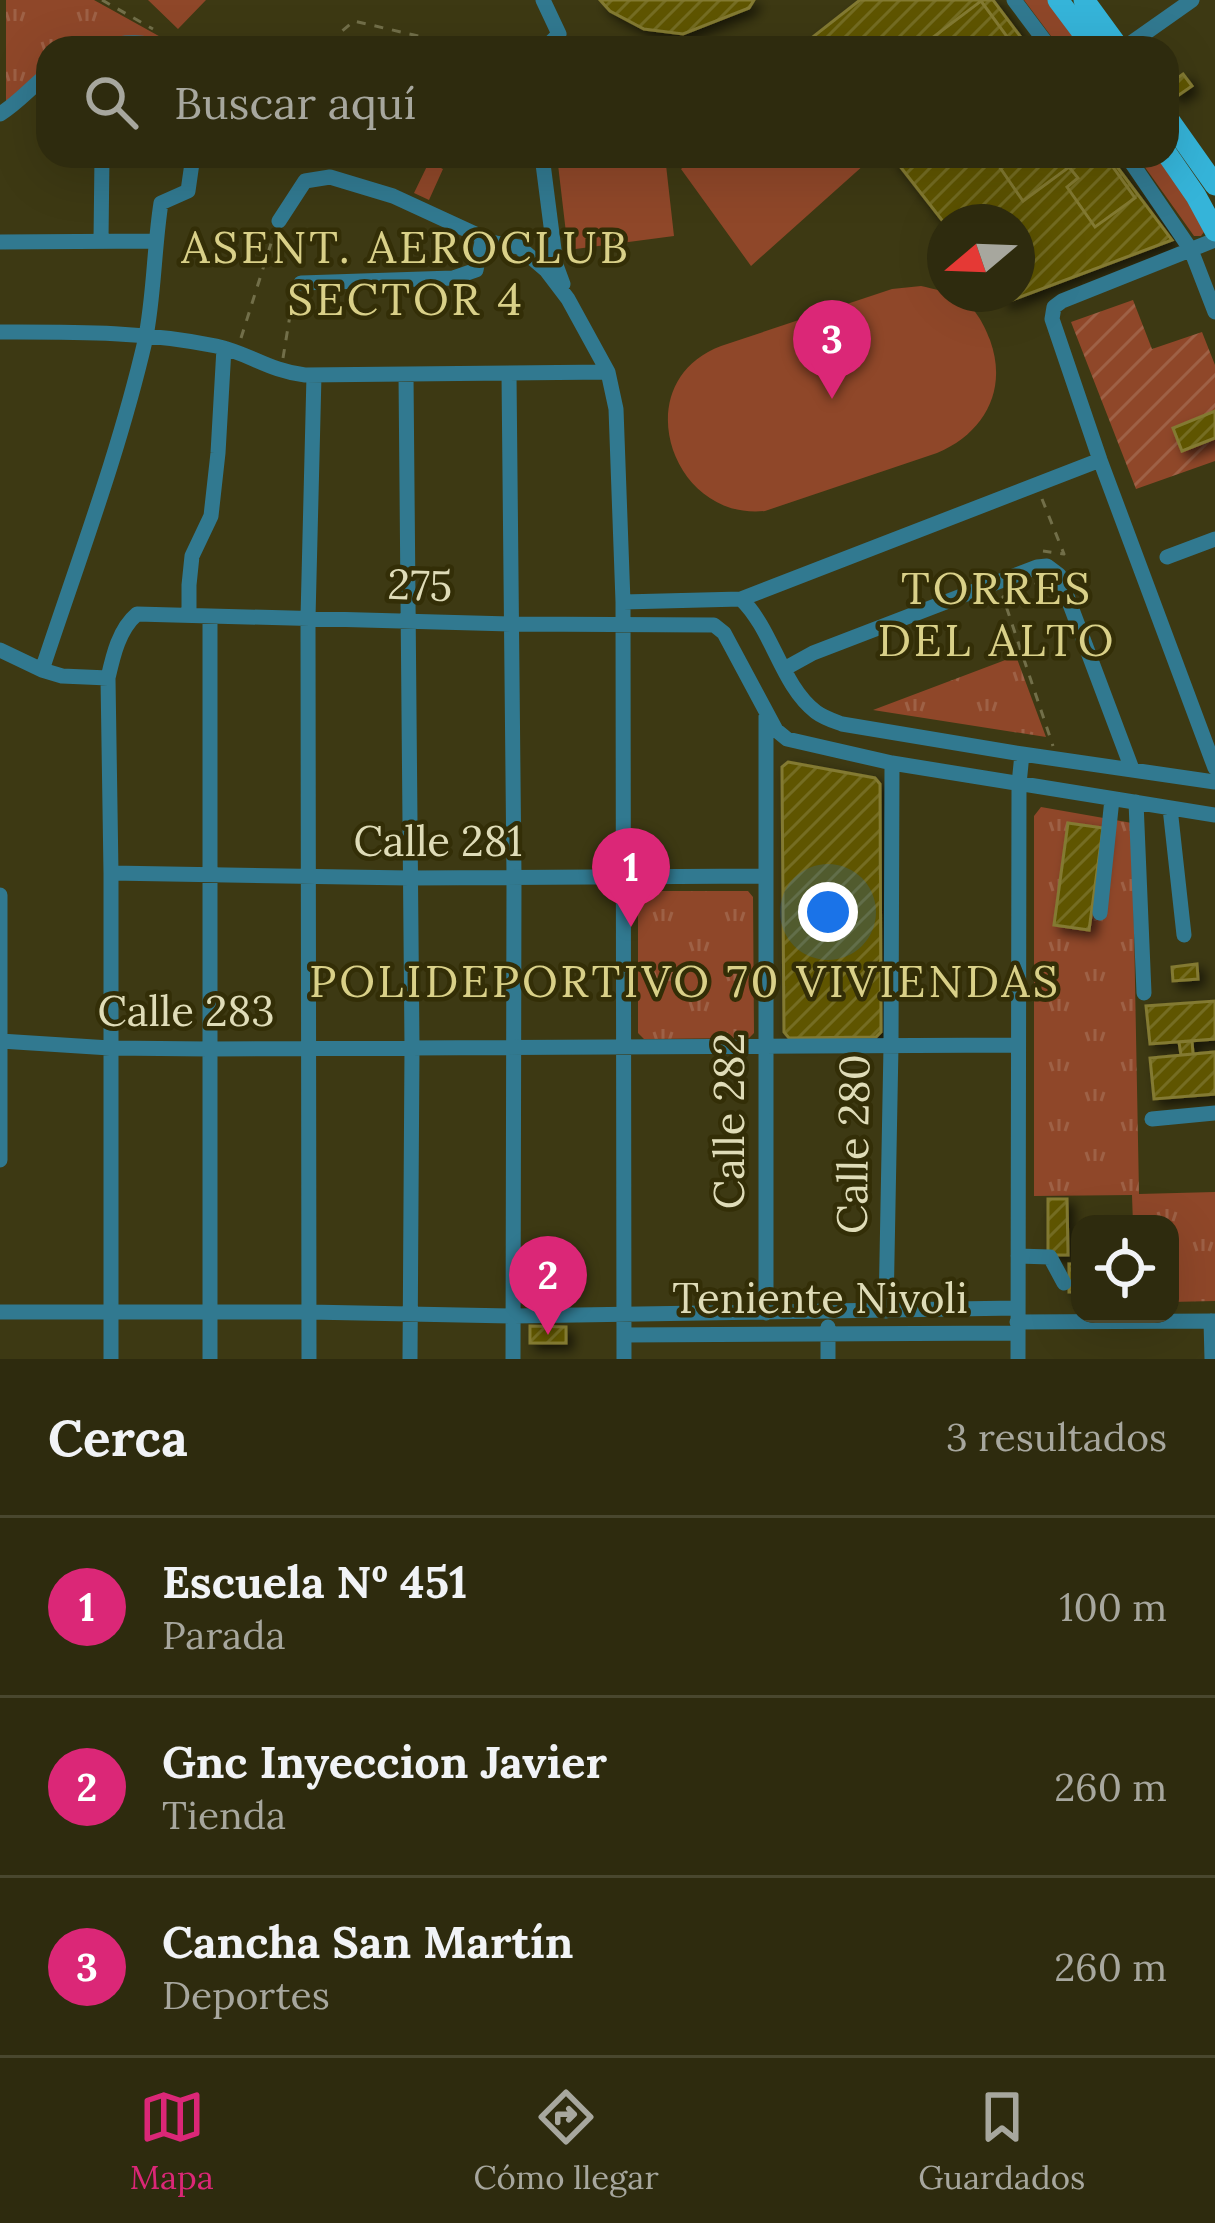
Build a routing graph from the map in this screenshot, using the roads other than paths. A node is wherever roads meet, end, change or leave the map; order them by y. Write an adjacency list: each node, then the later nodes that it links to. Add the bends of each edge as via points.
1 (543, 0): 6 (street)
2 (1014, 0): 7 (street)
3 (1058, 0): 8 (main road)
4 (1084, 0): 9 (main road)
5 (1192, 0): 10 (street)
6 (557, 36)
7 (1040, 36)
8 (1085, 36)
9 (1112, 36)
10 (1140, 36)
11 (36, 83): 12 (street)
12 (0, 114)
13 (1179, 134): 19 (main road)
14 (102, 168): 23 (street)
15 (191, 168): 25 (street, via 188,191 161,203)
16 (544, 168): 29 (street)
17 (1135, 168): 27 (street)
18 (1177, 168): 21 (main road)
19 (1215, 185)
20 (279, 220): 22 (street, via 305,181 330,177)
21 (1215, 231)
22 (483, 237): 28 (street, via 476,270 453,278); 29 (street, via 519,247)
23 (101, 240): 25 (street); 26 (street)
24 (1215, 240): 27 (street)
25 (155, 241): 32 (street)
26 (0, 242)
27 (1191, 250): 30 (street); 38 (street, via 1054,307)
28 (301, 283)
29 (568, 298): 34 (street)
30 (1215, 312)
31 (0, 332): 32 (street)
32 (146, 336): 33 (street); 51 (street)
33 (224, 348): 36 (street, via 280,372); 43 (street, via 211,516 192,556)
34 (608, 372): 35 (street); 42 (street)
35 (509, 374): 37 (street); 47 (street)
36 (314, 375): 37 (street); 45 (street)
37 (406, 375): 46 (street)
38 (1100, 460): 41 (street); 56 (street)
39 (1215, 539): 40 (street)
40 (1167, 557)
41 (741, 599): 42 (street); 50 (street)
42 (623, 602): 48 (street)
43 (189, 615): 44 (street, 275); 52 (street, 275, via 136,614)
44 (210, 616): 45 (street, 275); 65 (street)
45 (308, 618): 46 (street, 275); 66 (street)
46 (408, 620): 47 (street, 275); 70 (street)
47 (513, 624): 48 (street, 275); 69 (street)
48 (623, 624): 53 (street, 275, via 713,625); 67 (street)
49 (0, 650): 51 (street)
50 (784, 669): 54 (street, via 807,704 842,724); 57 (street, via 1047,566 1059,575)
51 (42, 670): 52 (street)
52 (108, 678): 64 (street)
53 (766, 713): 55 (street, via 787,739); 68 (street, Calle 282)
54 (1022, 754): 57 (street); 59 (street)
55 (892, 763): 59 (street); 78 (street, Calle 280)
56 (1215, 768)
57 (1132, 770): 58 (street)
58 (1215, 782)
59 (1018, 784): 60 (street); 77 (street)
60 (1112, 799): 61 (street); 73 (street)
61 (1136, 802): 62 (street); 75 (street)
62 (1169, 808): 63 (street); 74 (street)
63 (1215, 815)
64 (111, 873): 65 (street, Calle 281); 81 (street)
65 (208, 874): 66 (street, Calle 281); 84 (street)
66 (307, 876): 70 (street, Calle 281); 79 (street)
67 (623, 876): 68 (street, Calle 281); 69 (street, Calle 281); 85 (street)
68 (765, 876): 83 (street, Calle 282)
69 (514, 877): 70 (street, Calle 281); 82 (street)
70 (409, 878): 80 (street)
71 (0, 895): 72 (street)
72 (0, 911): 76 (street)
73 (1100, 913)
74 (1184, 935)
75 (1144, 993)
76 (1, 1041): 81 (street, Calle 283); 88 (street)
77 (1018, 1045): 78 (street, Calle 283); 89 (street)
78 (891, 1046): 83 (street, Calle 283); 92 (street, Calle 280)
79 (308, 1047): 80 (street, Calle 283); 84 (street, Calle 283); 94 (street)
80 (412, 1047): 82 (street, Calle 283); 98 (street)
81 (110, 1048): 84 (street, Calle 283); 96 (street)
82 (514, 1048): 85 (street, Calle 283); 99 (street)
83 (765, 1048): 85 (street, Calle 283); 97 (street, Calle 282)
84 (208, 1049): 91 (street)
85 (624, 1049): 100 (street)
86 (1215, 1113): 87 (street)
87 (1152, 1119)
88 (0, 1160)
89 (1018, 1256): 90 (street, via 1050,1257); 101 (street)
90 (1064, 1283)
91 (209, 1311): 94 (street, Teniente Nivoli); 96 (street, Teniente Nivoli); 106 (street)
92 (886, 1311): 95 (street, Teniente Nivoli); 101 (street, Teniente Nivoli)
93 (0, 1312): 96 (street, Teniente Nivoli)
94 (309, 1312): 98 (street, Teniente Nivoli); 107 (street)
95 (827, 1312): 97 (street, Teniente Nivoli); 103 (street)
96 (110, 1313): 105 (street)
97 (766, 1313): 100 (street, Teniente Nivoli)
98 (410, 1315): 99 (street, Teniente Nivoli); 108 (street)
99 (514, 1316): 100 (street, Teniente Nivoli); 109 (street)
100 (624, 1316): 104 (street)
101 (1017, 1321): 102 (street, Teniente Nivoli); 103 (street, Teniente Nivoli); 112 (street)
102 (1213, 1321): 113 (street)
103 (828, 1333): 104 (street, Teniente Nivoli); 111 (street)
104 (624, 1335): 110 (street)
105 (111, 1359)
106 (210, 1359)
107 (309, 1359)
108 (410, 1359)
109 (513, 1359)
110 (624, 1359)
111 (828, 1359)
112 (1018, 1359)
113 (1212, 1359)

